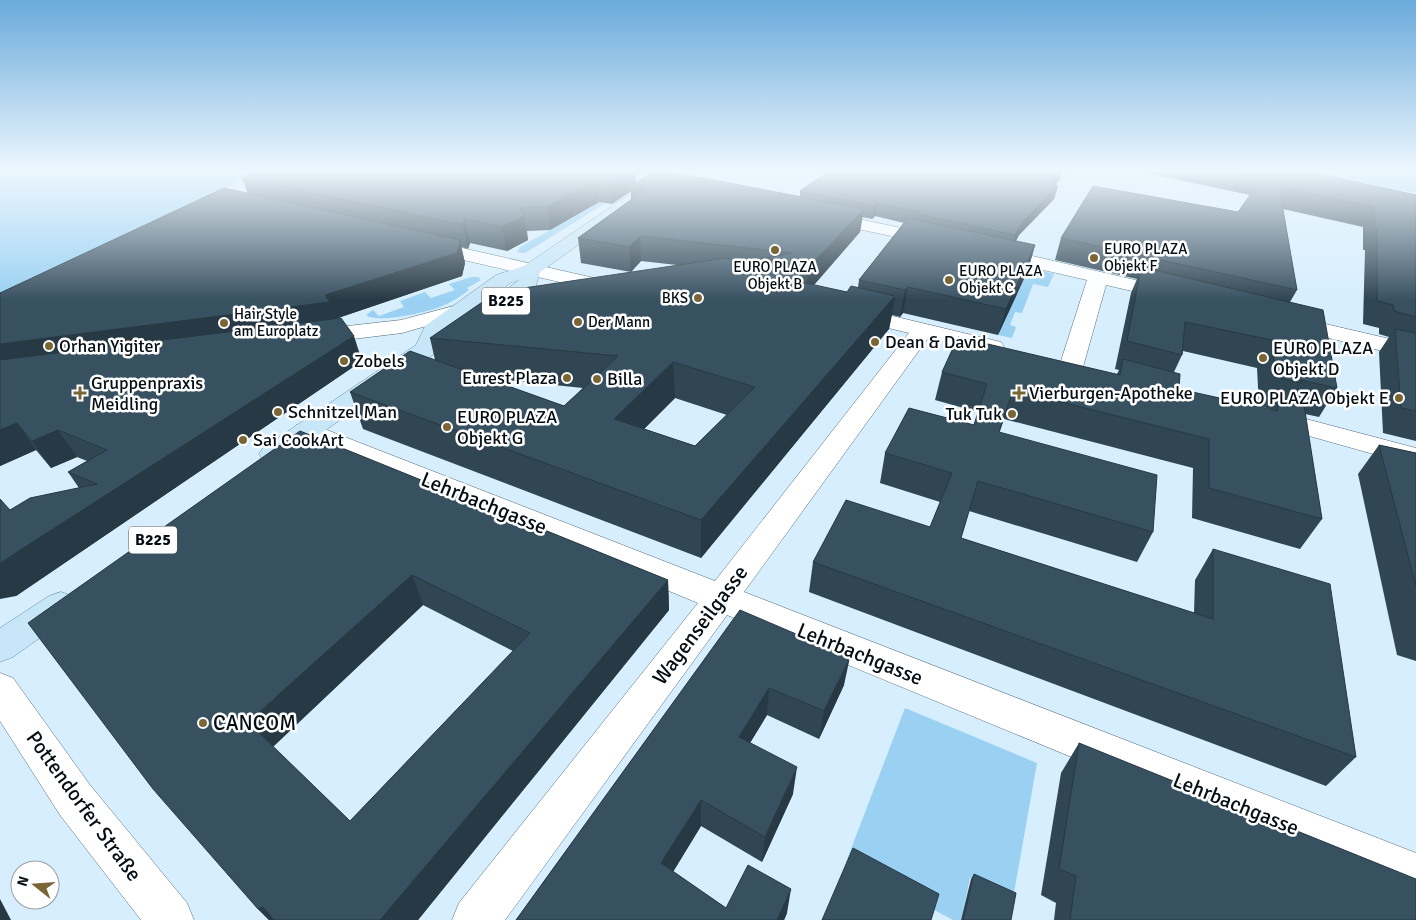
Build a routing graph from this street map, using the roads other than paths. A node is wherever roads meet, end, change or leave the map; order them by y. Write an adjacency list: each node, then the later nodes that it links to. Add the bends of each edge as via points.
1 (619, 214): 6 (main road, B225)
2 (810, 214): 4 (street)
3 (408, 242): 6 (street)
4 (948, 243)
5 (975, 249): 7 (street)
6 (532, 270): 8 (street); 11 (main road, B225, via 503,279); 16 (main road, B225, via 528,285 457,339)
7 (1098, 277): 9 (street); 19 (street)
8 (627, 290)
9 (1191, 299)
10 (839, 309): 13 (street)
11 (461, 310): 14 (street); 16 (main road, B225, via 433,331)
12 (1275, 318): 18 (street)
13 (922, 329): 17 (street); 25 (street, Wagenseilgasse)
14 (371, 331): 15 (street); 16 (street)
15 (290, 340)
16 (426, 349): 21 (main road, B225)
17 (1011, 352)
18 (1416, 352)
19 (1071, 367)
20 (1246, 412): 22 (street)
21 (305, 431): 23 (main road, B225); 25 (street, Lehrbachgasse)
22 (1416, 457)
23 (249, 471)
24 (81, 591): 26 (main road)
25 (722, 598): 28 (street, Lehrbachgasse); 30 (street, Wagenseilgasse)
26 (0, 647)
27 (0, 690): 29 (street, Pottendorfer Straße, via 75,800)
28 (1416, 876)
29 (170, 920)
30 (476, 920)

